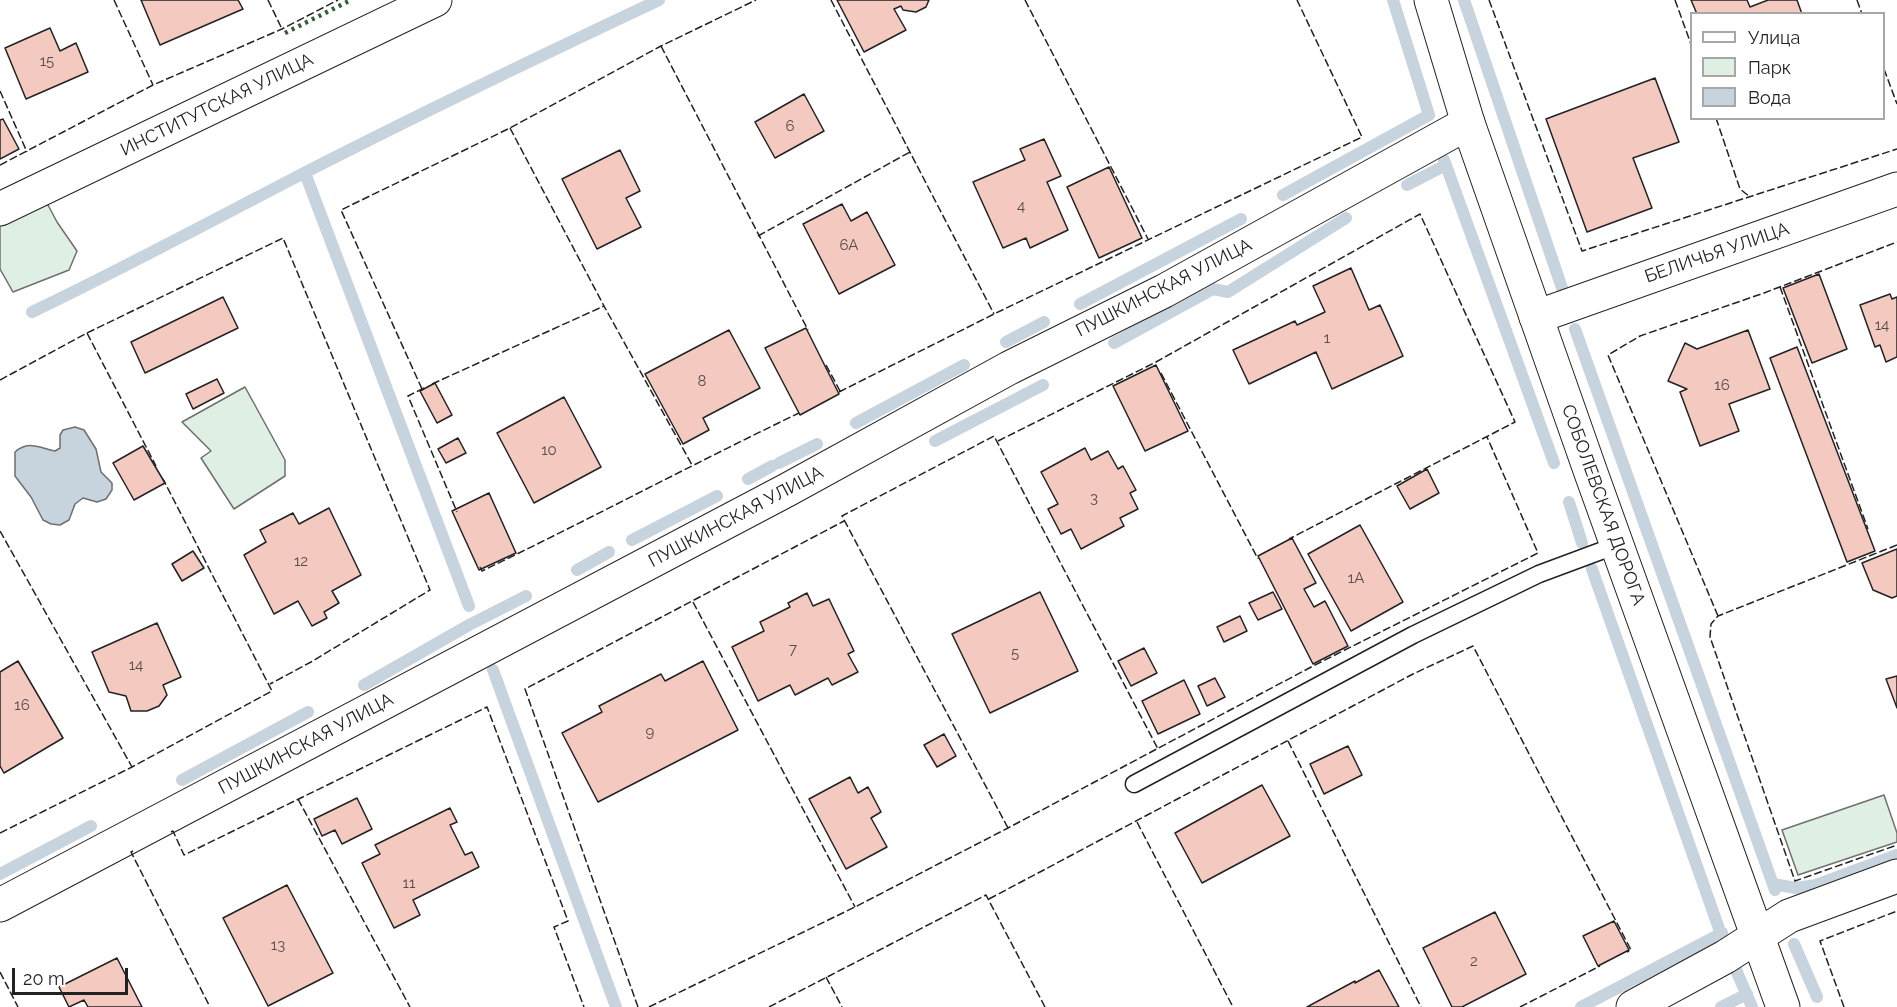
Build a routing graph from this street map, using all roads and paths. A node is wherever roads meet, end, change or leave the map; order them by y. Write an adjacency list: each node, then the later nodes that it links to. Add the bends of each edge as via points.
1 (435, 0): 5 (street, ИНСТИТУТСКАЯ УЛИЦА)
2 (1431, 0): 3 (street, СОБОЛЕВСКАЯ ДОРОГА)
3 (1468, 123): 6 (street, СОБОЛЕВСКАЯ ДОРОГА); 10 (street, ПУШКИНСКАЯ УЛИЦА, via 1164,291 1009,368 848,458)
4 (1897, 189): 6 (street, БЕЛИЧЬЯ УЛИЦА)
5 (0, 209)
6 (1536, 317): 7 (street, СОБОЛЕВСКАЯ ДОРОГА)
7 (1596, 552): 8 (lane, via 1539,574 1413,635); 11 (street, СОБОЛЕВСКАЯ ДОРОГА)
8 (1134, 784)
9 (1897, 876): 11 (street)
10 (0, 904)
11 (1757, 936): 12 (street); 13 (street, СОБОЛЕВСКАЯ ДОРОГА)
12 (1633, 1007)
13 (1783, 1007)

